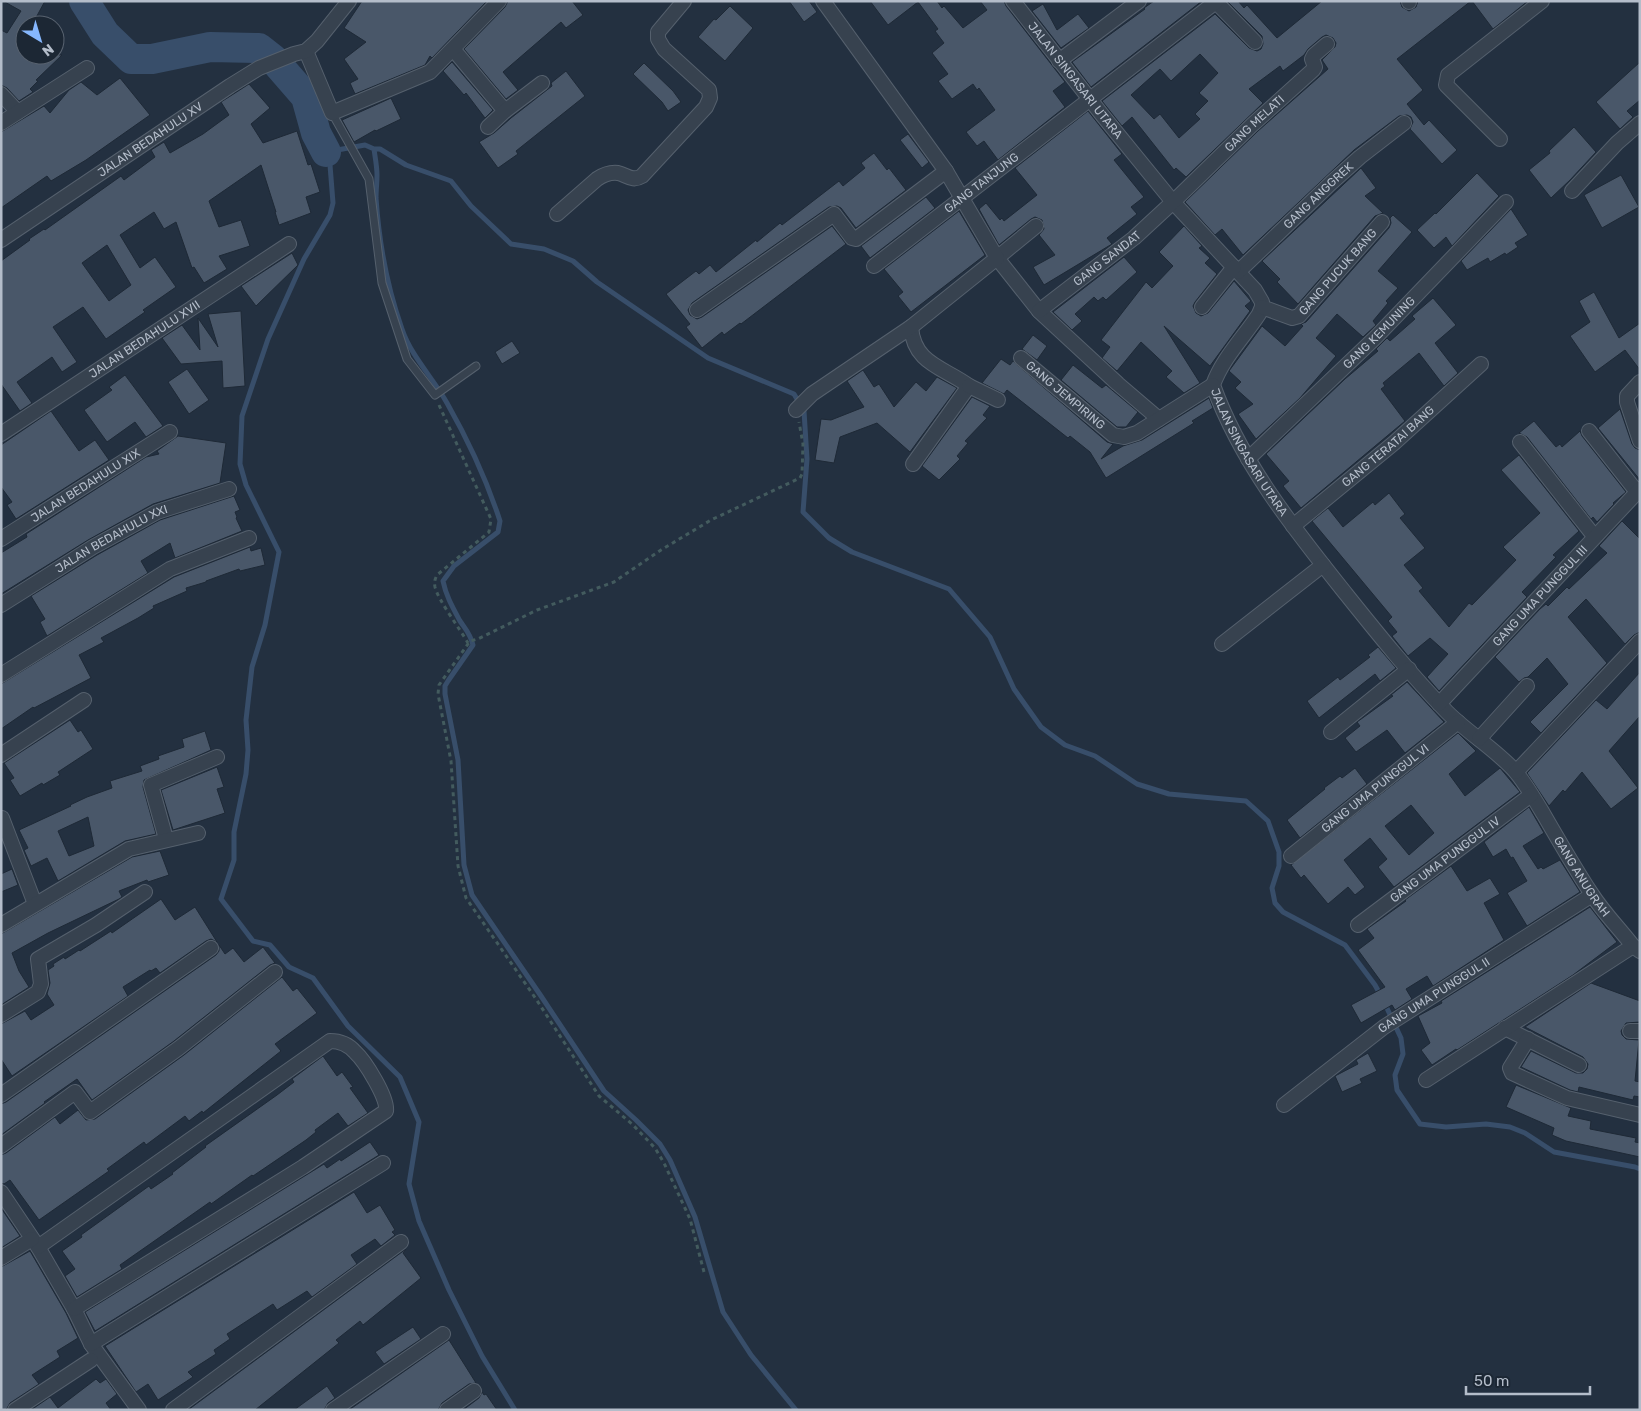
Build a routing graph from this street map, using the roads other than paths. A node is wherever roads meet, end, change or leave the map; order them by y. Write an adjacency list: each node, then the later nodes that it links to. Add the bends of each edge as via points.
1 (349, 1): 12 (street, via 317,41)
2 (499, 1): 11 (street)
3 (684, 1): 31 (street, via 658,32 658,39 664,49 709,90 706,107 642,176 632,179 617,173 603,175)
4 (823, 1): 26 (street)
5 (1013, 1): 13 (street, JALAN SINGASARI UTARA)
6 (1139, 1): 13 (street)
7 (1542, 1): 25 (street, via 1446,79 1446,84)
8 (1216, 2): 9 (street); 17 (street, GANG TANJUNG)
9 (1255, 42)
10 (1327, 44): 29 (street, GANG MELATI, via 1312,59 1316,67)
11 (453, 49): 18 (street); 20 (street, via 430,72)
12 (300, 52): 20 (street); 34 (street, JALAN BEDAHULU XV, via 268,64 230,86)
13 (1059, 61): 17 (street, JALAN SINGASARI UTARA)
14 (87, 68): 19 (street)
15 (542, 83): 18 (street)
16 (1, 94): 19 (street)
17 (1090, 100): 28 (street, GANG TANJUNG); 29 (street, JALAN SINGASARI UTARA)
18 (505, 110): 24 (street)
19 (18, 112): 21 (street)
20 (332, 113): 46 (lane, via 370,184 382,283 407,359 436,395)
21 (1, 123)
22 (1404, 123): 38 (street, GANG ANGGREK, via 1331,182)
23 (1640, 123): 27 (street, via 1616,143)
24 (488, 127)
25 (1500, 139)
26 (946, 171): 28 (street); 41 (street, via 856,239 834,214)
27 (1572, 191)
28 (962, 199): 36 (street); 37 (street, GANG TANJUNG)
29 (1173, 202): 38 (street, JALAN SINGASARI UTARA); 42 (street, GANG SANDAT, via 1134,238)
30 (1506, 202): 58 (street, GANG KEMUNING, via 1376,337)
31 (557, 214)
32 (1382, 222): 40 (street, GANG PUCUK BANG, via 1299,316 1292,318)
33 (1036, 226): 36 (street)
34 (1, 240)
35 (289, 244): 55 (street, JALAN BEDAHULU XVII)
36 (997, 258): 42 (street); 43 (street)
37 (874, 266)
38 (1236, 270): 39 (street, GANG ANGGREK); 40 (street, JALAN SINGASARI UTARA, via 1260,297)
39 (1202, 307)
40 (1262, 307): 48 (street, JALAN SINGASARI UTARA, via 1216,374)
41 (697, 310)
42 (1039, 311): 52 (street)
43 (911, 327): 49 (street, via 912,341 922,356); 51 (street, via 812,394)
44 (1020, 358): 52 (street, GANG JEMPIRING, via 1113,435 1129,436)
45 (1481, 364): 62 (street, GANG TERATAI BANG, via 1394,443)
46 (476, 366)
47 (1640, 382): 56 (street, via 1627,396 1627,402)
48 (1213, 385): 52 (street, GANG JEMPIRING); 58 (street, JALAN SINGASARI UTARA)
49 (969, 386): 50 (street); 59 (street)
50 (998, 400)
51 (796, 410)
52 (1159, 419)
53 (1589, 431): 61 (street)
54 (170, 432): 65 (street, JALAN BEDAHULU XIX)
55 (1, 434)
56 (1640, 441)
57 (1520, 442): 63 (street)
58 (1248, 459): 62 (street, JALAN SINGASARI UTARA)
59 (913, 464)
60 (229, 488): 67 (street, JALAN BEDAHULU XXI, via 157,512 92,547)
61 (1638, 490): 63 (street, GANG UMA PUNGGUL III)
62 (1293, 526): 66 (street, JALAN SINGASARI UTARA)
63 (1594, 536): 74 (street, GANG UMA PUNGGUL III)
64 (249, 538): 71 (street, via 170,570)
65 (1, 539)
66 (1323, 565): 69 (street); 70 (street, JALAN SINGASARI UTARA)
67 (1, 605)
68 (1640, 641): 80 (street)
69 (1222, 644)
70 (1409, 669): 74 (street, JALAN SINGASARI UTARA); 76 (street)
71 (1, 675)
72 (1527, 686): 77 (street)
73 (84, 700): 78 (street)
74 (1439, 704): 75 (street, JALAN SINGASARI UTARA)
75 (1458, 722): 77 (street, JALAN SINGASARI UTARA); 85 (street, GANG UMA PUNGGUL VI)
76 (1331, 732)
77 (1479, 739): 80 (street, JALAN SINGASARI UTARA)
78 (1, 754)
79 (217, 757): 84 (street, via 151,786)
80 (1516, 772): 81 (street, JALAN SINGASARI UTARA)
81 (1531, 794): 87 (street, GANG ANUGRAH); 90 (street, GANG UMA PUNGGUL IV)
82 (2, 818): 88 (street)
83 (198, 832): 84 (street)
84 (166, 839): 88 (street, via 120,853)
85 (1291, 856)
86 (145, 892): 94 (street, via 38,959 41,984 38,992)
87 (1592, 894): 92 (street, GANG ANUGRAH); 100 (street, GANG UMA PUNGGUL II, via 1384,1027)
88 (35, 904): 89 (street)
89 (1, 925)
90 (1358, 925)
91 (211, 948): 99 (street)
92 (1637, 948): 95 (street)
93 (275, 972): 102 (street, via 179,1048 90,1112 75,1092)
94 (1, 1015)
95 (1505, 1028): 96 (street); 98 (street)
96 (1528, 1039): 97 (street); 101 (street, via 1510,1068 1512,1073 1567,1098)
97 (1579, 1065)
98 (1426, 1080)
99 (1, 1095)
100 (1284, 1105)
101 (1640, 1115)
102 (1, 1146)
103 (383, 1163): 110 (street)
104 (1, 1192): 106 (street)
105 (401, 1242): 115 (street)
106 (35, 1243): 107 (street); 108 (street); 108 (street, via 330,1040 344,1043 365,1064 384,1099 386,1111 295,1172)
107 (1, 1258)
108 (74, 1309): 110 (street)
109 (442, 1334): 116 (street)
110 (91, 1344): 114 (street)
111 (91, 1360): 113 (street)
112 (474, 1391): 117 (street)
113 (15, 1410)
114 (139, 1410)
115 (173, 1410)
116 (332, 1410)
117 (447, 1410)

